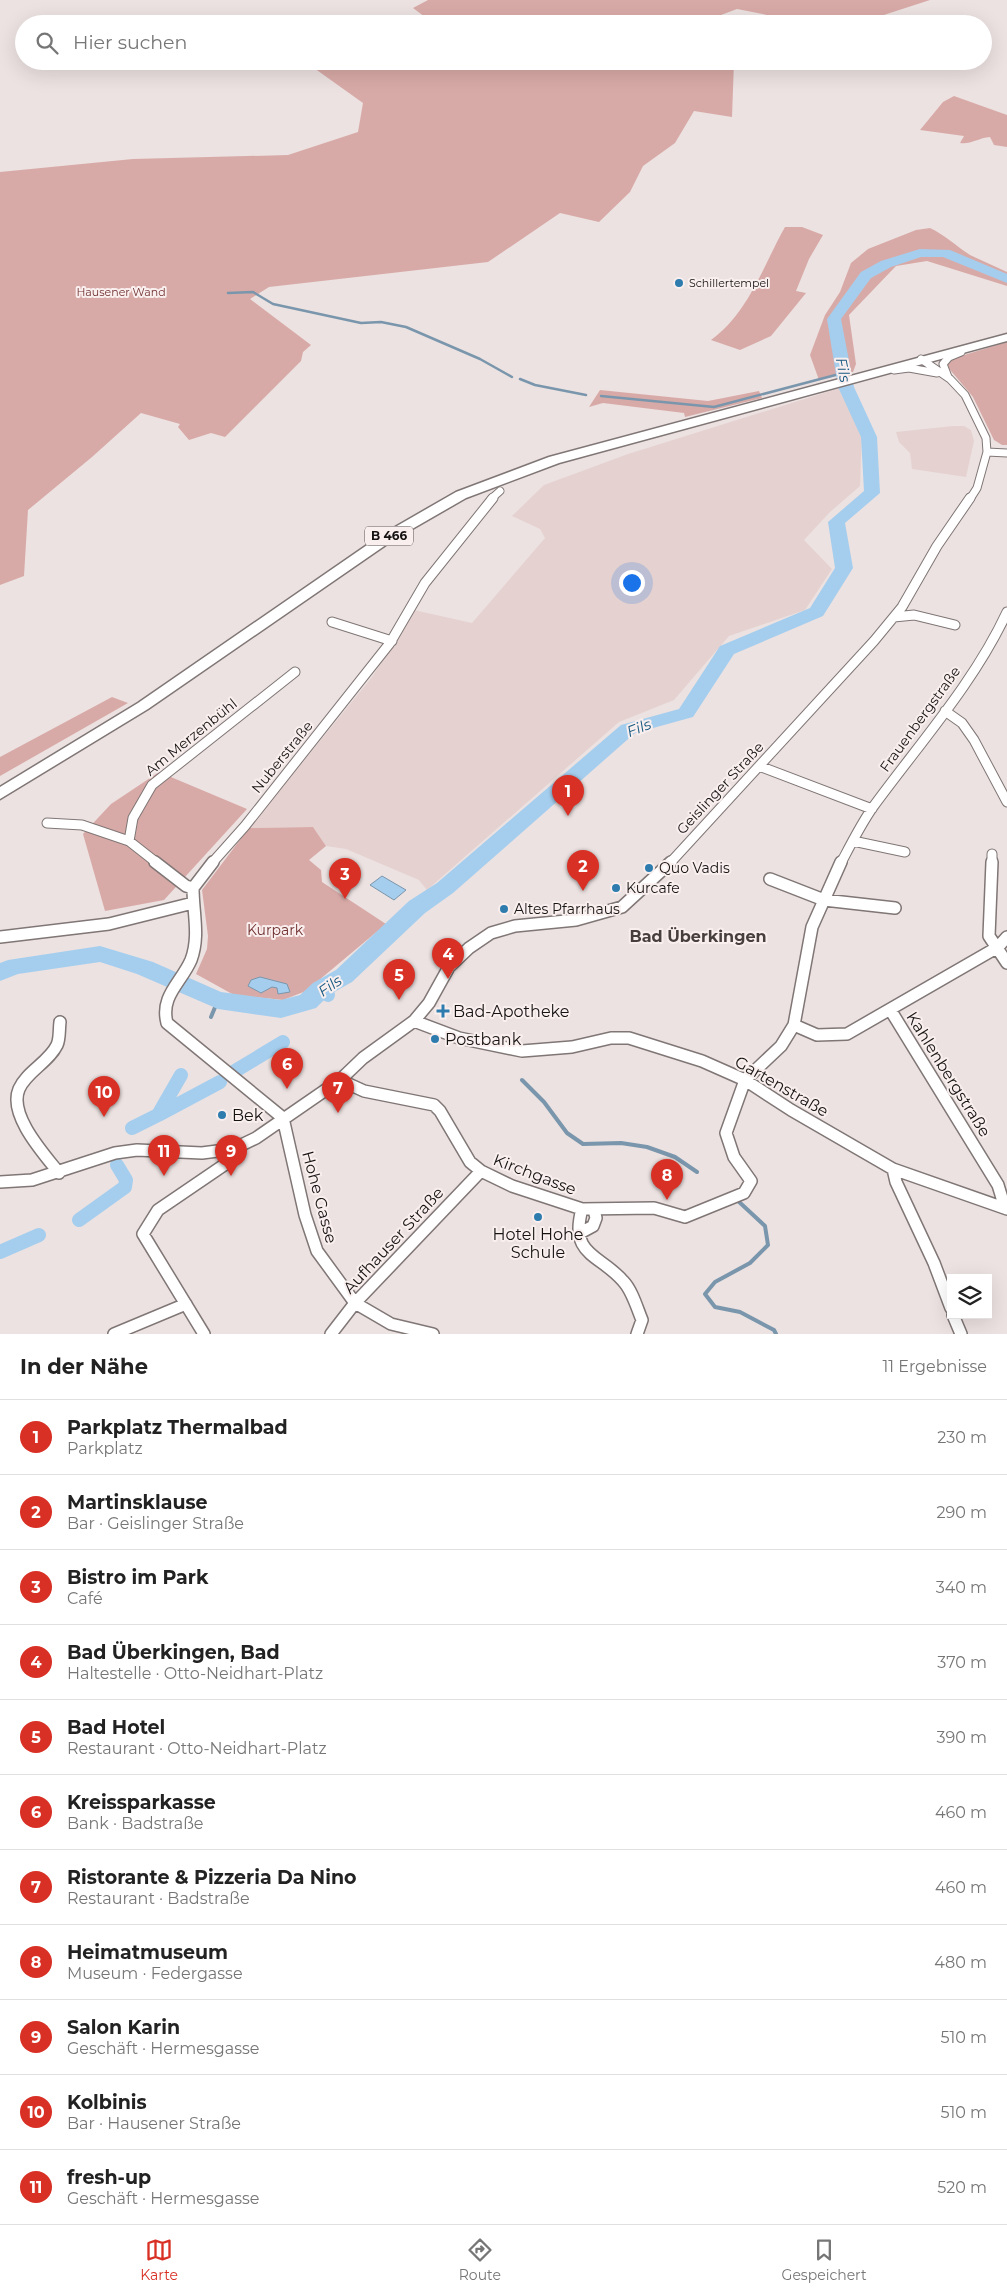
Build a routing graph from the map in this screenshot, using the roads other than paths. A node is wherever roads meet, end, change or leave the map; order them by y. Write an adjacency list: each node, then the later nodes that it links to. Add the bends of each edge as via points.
1 (1007, 337): 2 (main road, B 466)
2 (992, 341): 3 (main road, B 466); 6 (street, via 944,361 944,370)
3 (921, 360): 4 (main road, B 466); 5 (street, Geislinger Straße)
4 (878, 371): 5 (street, Geislinger Straße, via 909,368); 18 (main road, B 466, via 554,460 461,495 388,537 143,706)
5 (942, 374): 6 (street, Geislinger Straße)
6 (950, 379): 7 (street, Geislinger Straße, via 965,395 978,419 986,438)
7 (987, 452): 8 (street); 11 (street, Geislinger Straße, via 977,488)
8 (1007, 453)
9 (500, 491): 14 (street, Nuberstraße, via 425,583)
10 (1007, 612): 16 (street, Frauenbergstraße, via 996,636)
11 (894, 617): 13 (street, via 914,615); 17 (street, Geislinger Straße)
12 (332, 622): 14 (street)
13 (955, 625)
14 (392, 642): 27 (street, Nuberstraße)
15 (295, 672): 22 (street, Am Merzenbühl, via 152,785 134,817)
16 (945, 711): 19 (street, via 962,722); 20 (street, Frauenbergstraße)
17 (759, 766): 20 (street); 38 (street, Geislinger Straße, via 657,877 622,907 576,920 491,933 449,967 429,1003)
18 (0, 794)
19 (1007, 802)
20 (872, 809): 23 (street, Frauenbergstraße)
21 (47, 823): 22 (street, via 82,825)
22 (128, 841): 27 (street, via 186,886)
23 (853, 841): 24 (street); 28 (street, Frauenbergstraße)
24 (905, 852)
25 (992, 854): 33 (street, via 989,936)
26 (770, 879): 28 (street)
27 (194, 888): 29 (street)
28 (824, 900): 30 (street); 40 (street, Frauenbergstraße, via 812,927)
29 (193, 903): 32 (street, via 109,924); 35 (street, via 197,941)
30 (895, 908)
31 (1007, 936): 33 (street)
32 (0, 937)
33 (998, 947): 34 (street); 37 (street)
34 (1007, 963)
35 (184, 970): 36 (street)
36 (172, 993): 43 (street, via 164,1010 167,1023)
37 (891, 1011): 40 (street, via 847,1034 817,1035); 50 (street, Kahlenbergstraße, via 998,1185)
38 (414, 1021): 41 (street, Geislinger Straße, via 363,1058); 42 (street, Gartenstraße, via 459,1038 522,1051 629,1038 702,1061)
39 (60, 1022): 47 (street, via 57,1045 19,1088 16,1101 19,1114 37,1146)
40 (794, 1025): 42 (street, Frauenbergstraße, via 781,1046)
41 (340, 1080): 43 (street, Geislinger Straße); 46 (street, Kirchgasse, via 364,1091 434,1105 470,1162)
42 (745, 1080): 45 (street, Gartenstraße); 49 (street, via 726,1133 734,1157 751,1181 744,1193 685,1216 654,1208)
43 (283, 1118): 44 (street, Geislinger Straße, via 256,1138); 51 (street, Hohe Gasse)
44 (233, 1149): 47 (street, via 202,1153 137,1150 114,1153); 54 (street, via 227,1163 158,1210 143,1234)
45 (893, 1169): 50 (street, Gartenstraße); 52 (street)
46 (481, 1171): 49 (street, Kirchgasse, via 512,1186); 53 (street, Aufhauser Straße)
47 (59, 1173): 48 (street, via 32,1180)
48 (0, 1182)
49 (588, 1209): 60 (street, Kirchgasse, via 579,1220 581,1241 589,1254 624,1281 642,1320)
50 (1006, 1209)
51 (305, 1216): 53 (street, Hohe Gasse, via 317,1251)
52 (947, 1298)
53 (355, 1303): 58 (street, Aufhauser Straße); 59 (street, via 391,1324)
54 (186, 1304): 56 (street); 57 (street)
55 (955, 1319): 61 (street)
56 (114, 1334)
57 (204, 1334)
58 (331, 1334)
59 (433, 1334)
60 (637, 1334)
61 (961, 1334)

